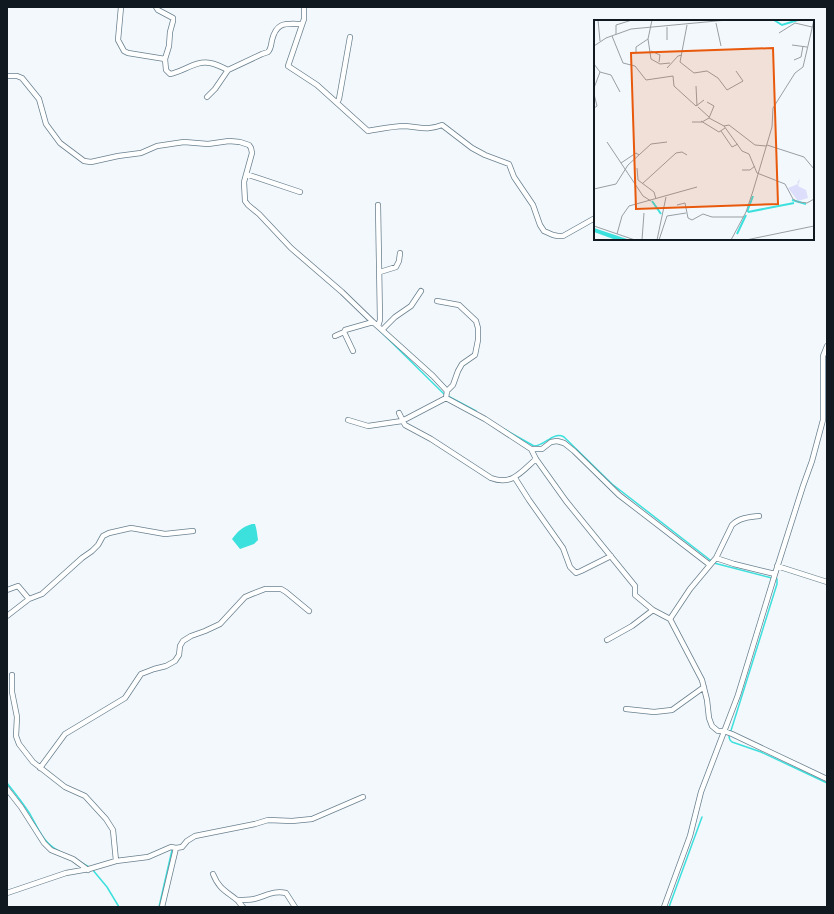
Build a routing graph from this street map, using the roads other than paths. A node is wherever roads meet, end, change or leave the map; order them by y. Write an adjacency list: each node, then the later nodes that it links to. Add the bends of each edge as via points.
1 (121, 7): 6 (street, via 118,40 124,51)
2 (156, 7): 6 (street, via 173,18)
3 (304, 7): 4 (street)
4 (302, 24): 7 (street, via 287,24 277,28 268,52); 10 (street, via 288,66 317,85)
5 (350, 37): 10 (street)
6 (165, 59): 7 (street, via 166,70 170,74 202,62)
7 (228, 70): 9 (street)
8 (7, 76): 11 (street, via 22,78 39,99 46,124 60,143 84,161 140,153 157,146 184,142 208,144 229,141 240,142 251,148)
9 (207, 97)
10 (337, 103): 14 (street, via 368,131 406,126 433,129 442,125 472,148 509,164 514,177 533,205 544,231 563,236)
11 (246, 174): 12 (street); 19 (street, via 244,193 248,205 291,248)
12 (300, 192)
13 (378, 206): 16 (street)
14 (594, 219)
15 (400, 253): 16 (street, via 396,267)
16 (380, 272): 20 (street)
17 (421, 290): 21 (street, via 411,306)
18 (437, 301): 26 (street, via 459,305 476,321 478,328 474,354 462,364)
19 (373, 322): 20 (street); 22 (street, via 349,328)
20 (378, 326): 21 (street)
21 (382, 330): 26 (street, via 433,376)
22 (344, 332): 23 (street); 25 (street)
23 (335, 336)
24 (827, 346): 37 (street, via 824,356 824,406 819,434)
25 (353, 351)
26 (447, 395): 29 (street); 30 (street)
27 (399, 413): 29 (street)
28 (348, 420): 29 (street, via 368,426)
29 (402, 421): 32 (street, via 404,425 431,439 491,478 500,482)
30 (531, 449): 31 (street); 36 (street, via 542,449 551,442 564,443 620,495)
31 (536, 459): 32 (street); 35 (street)
32 (515, 478): 35 (street, via 563,548 572,571 581,572)
33 (759, 516): 36 (street, via 742,519 732,525)
34 (193, 531): 41 (street, via 165,534 131,528 109,533 42,594)
35 (611, 556): 42 (street, via 635,586 635,595)
36 (713, 562): 38 (street, via 734,564); 45 (street, via 690,589)
37 (777, 566): 38 (street); 39 (street)
38 (774, 576): 50 (street)
39 (827, 582)
40 (7, 590): 41 (street, via 18,586)
41 (29, 599): 44 (street)
42 (653, 610): 45 (street); 46 (street)
43 (309, 612): 51 (street, via 282,589 272,588 252,594 220,624 183,641 180,655 175,661 141,674 125,698 65,734)
44 (7, 616)
45 (670, 619): 48 (street)
46 (607, 640)
47 (12, 674): 51 (street, via 12,692 17,717 16,736 24,751)
48 (704, 686): 49 (street, via 672,710 654,712); 50 (street, via 712,726 718,731)
49 (626, 709)
50 (728, 733): 52 (street); 64 (street, via 701,792 690,836)
51 (40, 768): 56 (street, via 65,787 85,796 106,819 112,830)
52 (827, 779)
53 (7, 789): 57 (street, via 51,850)
54 (364, 797): 55 (street, via 312,819 268,820 195,836 182,847)
55 (176, 848): 56 (street, via 171,847 148,857); 61 (street)
56 (116, 861): 57 (street)
57 (91, 869): 59 (street, via 66,873)
58 (213, 874): 60 (street, via 220,887)
59 (7, 893)
60 (238, 900): 62 (street); 63 (street, via 254,899 280,891 286,893)
61 (162, 907)
62 (243, 907)
63 (296, 907)
64 (664, 907)

